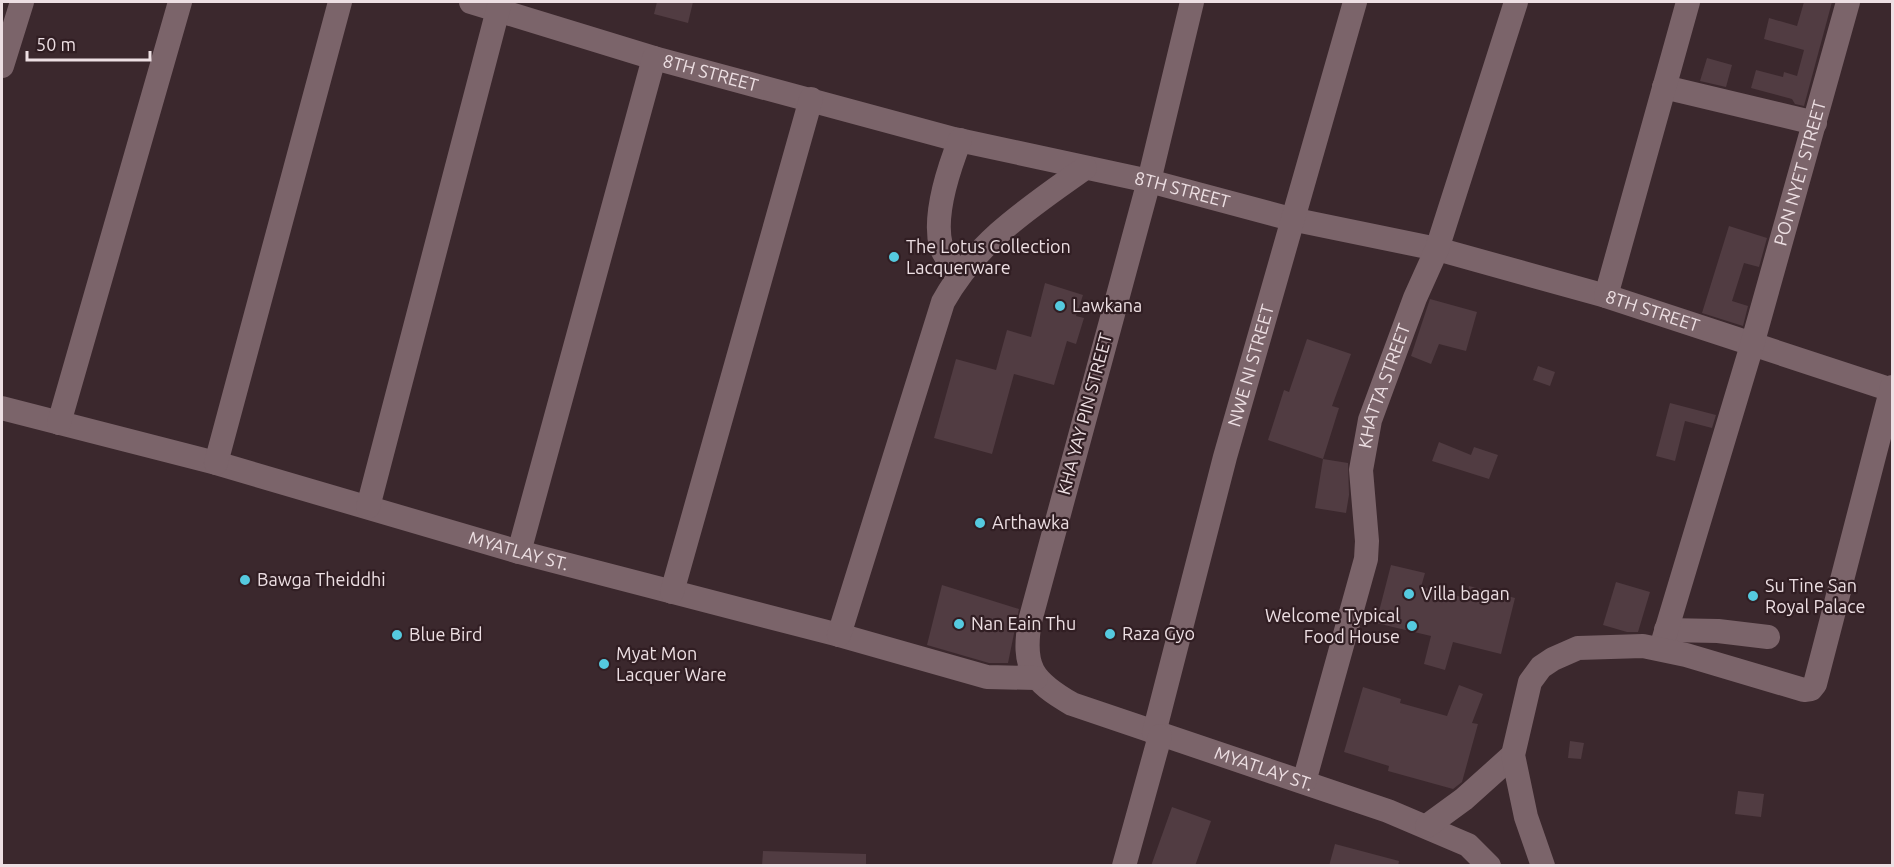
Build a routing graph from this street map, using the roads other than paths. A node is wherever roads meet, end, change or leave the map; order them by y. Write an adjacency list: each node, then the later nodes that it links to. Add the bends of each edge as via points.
1 (22, 2): 12 (street)
2 (180, 2): 26 (street)
3 (340, 2): 27 (street)
4 (471, 2): 10 (street, 8TH STREET)
5 (1192, 2): 18 (street, KHA YAY PIN STREET)
6 (1355, 2): 19 (street, NWE NI STREET)
7 (1516, 2): 20 (street, KHATTA STREET)
8 (1688, 2): 13 (street)
9 (1848, 2): 15 (street, PON NYET STREET)
10 (499, 5): 11 (street, 8TH STREET); 28 (street)
11 (654, 58): 14 (street, 8TH STREET); 29 (street)
12 (2, 66)
13 (1664, 87): 15 (street); 22 (street)
14 (811, 99): 16 (street, 8TH STREET); 30 (street)
15 (1815, 123): 23 (street, PON NYET STREET)
16 (960, 140): 17 (street, 8TH STREET); 21 (street, via 948,172 939,237 941,248)
17 (1085, 168): 18 (street, 8TH STREET); 21 (street, via 1023,212)
18 (1149, 181): 19 (street, 8TH STREET); 34 (street, KHA YAY PIN STREET, via 1030,621 1027,651 1029,667)
19 (1291, 219): 20 (street, 8TH STREET); 35 (street, NWE NI STREET, via 1225,457)
20 (1437, 249): 22 (street, 8TH STREET); 37 (street, KHATTA STREET, via 1371,420 1361,470 1366,559)
21 (959, 273): 31 (street, via 943,302)
22 (1606, 296): 23 (street, 8TH STREET)
23 (1752, 345): 24 (street, 8TH STREET); 33 (street, PON NYET STREET)
24 (1892, 388): 33 (street, via 1811,689 1804,690)
25 (2, 408): 26 (street, MYATLAY ST.)
26 (59, 423): 27 (street, MYATLAY ST.)
27 (216, 463): 28 (street, MYATLAY ST.)
28 (368, 507): 29 (street, MYATLAY ST.)
29 (519, 552): 30 (street, MYATLAY ST.)
30 (672, 592): 31 (street, MYATLAY ST.)
31 (839, 635): 34 (street, MYATLAY ST., via 987,677)
32 (1768, 637): 33 (street, via 1718,631)
33 (1664, 639): 36 (street, via 1578,648 1541,667 1526,692)
34 (1036, 678): 35 (street, MYATLAY ST., via 1071,704)
35 (1157, 735): 37 (street, MYATLAY ST.); 39 (street, NWE NI STREET)
36 (1513, 755): 38 (street); 41 (street, via 1526,817)
37 (1304, 782): 38 (street, MYATLAY ST.)
38 (1427, 826): 40 (street, MYATLAY ST., via 1468,845)
39 (1124, 866)
40 (1489, 866)
41 (1544, 866)

